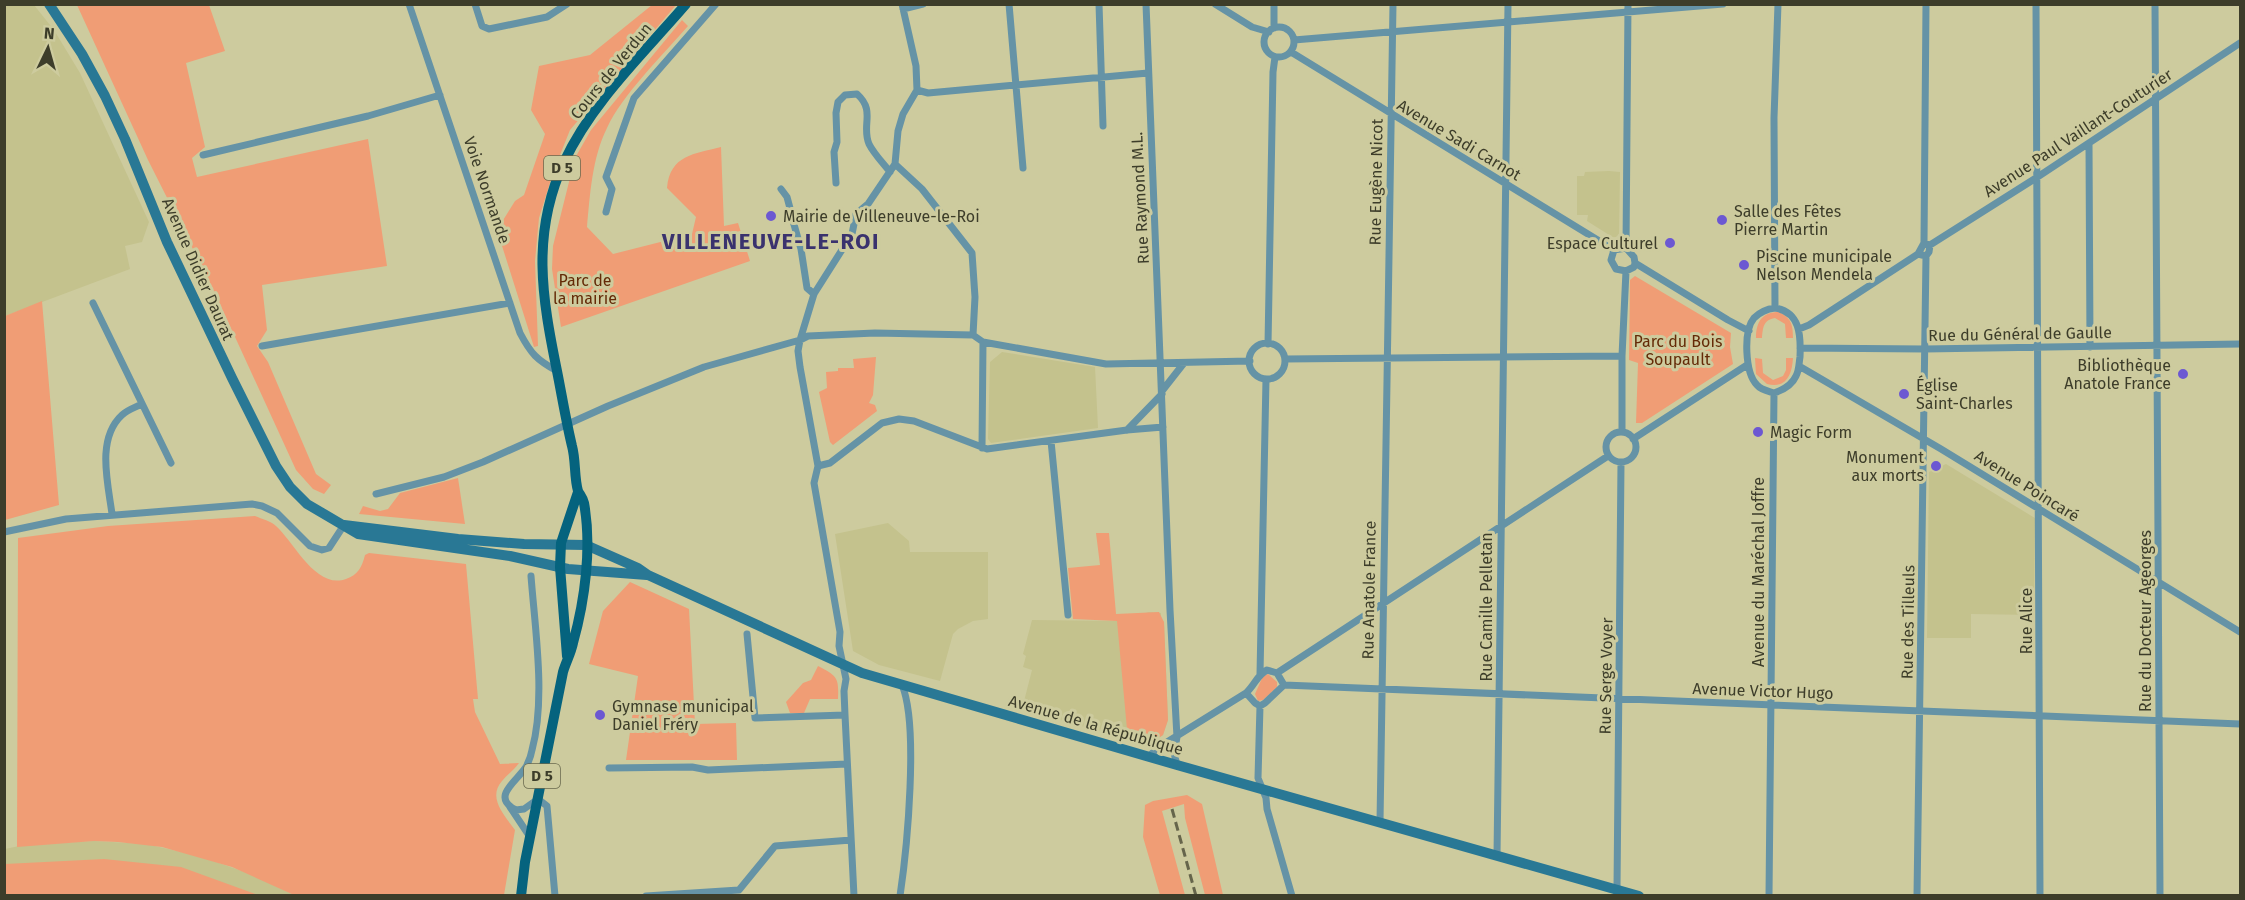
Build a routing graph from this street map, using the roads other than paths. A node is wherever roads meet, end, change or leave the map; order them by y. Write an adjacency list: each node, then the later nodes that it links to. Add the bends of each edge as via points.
1 (49, 4): 103 (main road, Avenue Didier Daurat, via 105,96 167,242 276,466 307,504)
2 (475, 4): 3 (street, via 482,26 489,29 547,17)
3 (567, 4)
4 (686, 4): 82 (main road, Cours de Verdun / D 5, via 585,124 556,184 546,224 542,276)
5 (716, 4): 47 (street, via 634,98 606,177 612,189)
6 (923, 4): 21 (street)
7 (1009, 4): 32 (street)
8 (1099, 4): 31 (street)
9 (1146, 4): 30 (street, Rue Raymond M.L.)
10 (1215, 4): 24 (street, via 1252,27)
11 (1274, 4): 24 (street)
12 (1393, 4): 25 (street, Rue Eugène Nicot)
13 (1508, 4): 23 (street, Rue Camille Pelletan)
14 (1628, 4): 22 (street)
15 (1723, 4): 22 (street)
16 (1778, 4): 59 (street)
17 (1926, 4): 50 (street)
18 (2036, 4): 43 (street, Rue Alice)
19 (2155, 4): 35 (street, Rue du Docteur Ageorges)
20 (412, 5): 34 (street, Voie Normande)
21 (903, 7): 33 (street, via 916,66)
22 (1628, 14): 23 (street); 51 (street)
23 (1508, 24): 25 (street); 45 (street, Rue Camille Pelletan)
24 (1271, 30): 26 (street, via 1287,29); 29 (street, via 1265,40 1266,48)
25 (1392, 33): 26 (street); 36 (street, Rue Eugène Nicot)
26 (1294, 40): 28 (street)
27 (2241, 43): 35 (street, Avenue Paul Vaillant-Couturier)
28 (1292, 52): 29 (street); 36 (street, Avenue Sadi Carnot)
29 (1275, 57): 65 (street)
30 (1148, 74): 31 (street); 78 (street, Rue Raymond M.L.)
31 (1102, 78): 32 (street); 37 (street)
32 (1017, 84): 33 (street, via 928,93); 41 (street)
33 (917, 90): 40 (street, via 903,114)
34 (440, 94): 39 (street, via 368,116); 58 (street, Voie Normande)
35 (2155, 98): 38 (street, Avenue Paul Vaillant-Couturier); 68 (street, Rue du Docteur Ageorges)
36 (1390, 114): 45 (street, Avenue Sadi Carnot); 76 (street, Rue Eugène Nicot)
37 (1103, 126)
38 (2089, 144): 43 (street, Avenue Paul Vaillant-Couturier); 70 (street)
39 (203, 155)
40 (895, 164): 42 (street); 62 (street, via 922,189 972,253)
41 (1023, 168)
42 (890, 172): 44 (street, via 869,145 864,100 857,94 845,95 838,102 836,113); 56 (street, via 868,204 856,214 852,234)
43 (2036, 178): 50 (street, Avenue Paul Vaillant-Couturier); 69 (street, Rue Alice)
44 (836, 183)
45 (1505, 184): 52 (street, Avenue Sadi Carnot); 74 (street, Rue Camille Pelletan)
46 (781, 189): 48 (street)
47 (606, 212)
48 (791, 212)
49 (793, 221): 56 (street, via 807,288)
50 (1927, 244): 53 (street)
51 (1626, 248): 52 (street); 54 (street)
52 (1614, 250): 55 (street, via 1613,265)
53 (1922, 255): 60 (street); 72 (street, Rue des Tilleuls)
54 (1635, 263): 55 (street); 61 (street)
55 (1626, 271): 73 (street)
56 (814, 294): 63 (street)
57 (93, 303): 86 (street)
58 (510, 303): 67 (street); 82 (street, Voie Normande, via 530,352)
59 (1775, 308): 60 (street, via 1792,315); 61 (street, via 1754,318)
60 (1799, 329): 71 (street)
61 (1749, 330): 80 (street)
62 (973, 335): 63 (street, via 875,333 808,336); 64 (street)
63 (800, 340): 87 (street, via 704,367); 98 (street, via 801,376)
64 (983, 342): 78 (street, via 1106,364); 94 (street)
65 (1268, 344): 75 (street, via 1281,350); 77 (street, via 1254,350)
66 (2241, 344): 68 (street, Rue du Général de Gaulle)
67 (262, 346)
68 (2155, 346): 70 (street, Rue du Général de Gaulle); 112 (street, Rue du Docteur Ageorges)
69 (2038, 347): 70 (street, Rue du Général de Gaulle); 72 (street, Rue du Général de Gaulle); 101 (street, Rue Alice)
70 (2090, 347)
71 (1800, 348): 72 (street, Rue du Général de Gaulle); 81 (street)
72 (1925, 350): 92 (street, Rue des Tilleuls)
73 (1622, 356): 74 (street); 90 (street)
74 (1504, 358): 76 (street); 104 (street, Rue Camille Pelletan)
75 (1285, 359): 76 (street); 83 (street, via 1280,374)
76 (1387, 359): 113 (street, Rue Anatole France)
77 (1250, 361): 79 (street); 83 (street, via 1256,375)
78 (1160, 363): 79 (street); 84 (street, Rue Raymond M.L.)
79 (1184, 363): 84 (street)
80 (1747, 365): 85 (street, via 1757,385); 91 (street)
81 (1799, 366): 85 (street, via 1791,383); 92 (street, Avenue Poincaré)
82 (557, 371): 87 (main road, D 5)
83 (1266, 379): 120 (street)
84 (1162, 393): 88 (street, Rue Raymond M.L.); 89 (street)
85 (1774, 393): 127 (street, Avenue du Maréchal Joffre)
86 (142, 404): 96 (street); 102 (street, via 124,413 109,436 106,461)
87 (567, 424): 99 (main road, D 5); 100 (street, via 444,477)
88 (1163, 427): 89 (street); 134 (street, Rue Raymond M.L.)
89 (1127, 430): 93 (street)
90 (1622, 432): 91 (street); 95 (street, via 1608,440)
91 (1634, 439): 97 (street, via 1634,454)
92 (1924, 439): 101 (street, Avenue Poincaré); 129 (street, Rue des Tilleuls)
93 (1051, 441): 94 (street); 114 (street)
94 (982, 448): 98 (street, via 914,421 899,419 882,423 830,463)
95 (1608, 456): 97 (street); 104 (street)
96 (171, 463)
97 (1621, 463): 126 (street, Rue Serge Voyer)
98 (818, 466): 118 (street, via 814,483)
99 (578, 492): 106 (main road, D 5); 107 (main road, D 5, via 584,502)
100 (375, 494)
101 (2039, 509): 112 (street, Avenue Poincaré); 131 (street, Rue Alice)
102 (112, 514): 103 (street, via 252,504 284,519 310,546 322,550 329,548); 105 (street)
103 (344, 525): 106 (main road, Avenue Didier Daurat, via 458,539); 108 (main road, Avenue Didier Daurat, via 359,534)
104 (1500, 526): 113 (street); 125 (street, Rue Camille Pelletan)
105 (4, 532)
106 (561, 543): 107 (main road, Avenue de la République); 108 (main road, D 5)
107 (586, 545): 109 (main road, D 5); 110 (main road, Avenue de la République)
108 (560, 567): 109 (main road, Avenue Didier Daurat); 117 (main road, D 5)
109 (585, 570): 110 (main road, Avenue Didier Daurat); 117 (main road, D 5, via 573,643)
110 (648, 575): 118 (main road, Avenue de la République)
111 (531, 576): 141 (street, via 539,711 526,766 506,789)
112 (2158, 582): 115 (street, Avenue Poincaré); 132 (street, Rue du Docteur Ageorges)
113 (1382, 604): 119 (street); 123 (street, Rue Anatole France)
114 (1068, 615)
115 (2241, 632)
116 (747, 634): 130 (street, via 755,718)
117 (567, 657): 140 (main road, D 5)
118 (842, 663): 121 (main road, Avenue de la République); 130 (street, via 846,679)
119 (1277, 673): 120 (street, via 1268,670); 122 (street)
120 (1260, 674): 124 (street)
121 (902, 685): 135 (main road, Avenue de la République); 152 (street, via 907,697 909,743)
122 (1284, 685): 123 (street, Avenue Victor Hugo); 128 (street)
123 (1380, 689): 125 (street, Avenue Victor Hugo); 142 (street, Rue Anatole France)
124 (1246, 693): 128 (street); 134 (street)
125 (1500, 694): 126 (street, Avenue Victor Hugo); 145 (street, Rue Camille Pelletan)
126 (1619, 698): 127 (street, Avenue Victor Hugo); 146 (street, Rue Serge Voyer)
127 (1770, 705): 129 (street, Avenue Victor Hugo); 155 (street, Avenue du Maréchal Joffre)
128 (1260, 706): 139 (street, via 1257,774)
129 (1920, 711): 131 (street, Avenue Victor Hugo); 156 (street, Rue des Tilleuls)
130 (845, 715): 136 (street)
131 (2040, 716): 132 (street, Avenue Victor Hugo); 157 (street, Rue Alice)
132 (2159, 721): 133 (street, Avenue Victor Hugo); 158 (street, Rue du Docteur Ageorges)
133 (2241, 724)
134 (1177, 737): 135 (street); 137 (street, Rue Raymond M.L.)
135 (1149, 756): 137 (main road, Avenue de la République)
136 (847, 764): 138 (street, via 708,770); 144 (street)
137 (1177, 765): 139 (main road, Avenue de la République)
138 (609, 768)
139 (1261, 788): 142 (main road, Avenue de la République); 153 (street)
140 (538, 799): 141 (street, via 522,809); 143 (main road, D 5); 149 (street, via 548,806)
141 (510, 807): 143 (street)
142 (1380, 822): 145 (main road, Avenue de la République)
143 (530, 837): 148 (main road, D 5)
144 (851, 840): 147 (street, via 776,846); 151 (street)
145 (1497, 856): 146 (main road, Avenue de la République)
146 (1617, 889): 154 (main road, Avenue de la République)
147 (739, 893): 150 (street)
148 (520, 896)
149 (555, 896)
150 (646, 896)
151 (854, 896)
152 (900, 896)
153 (1292, 896)
154 (1639, 896)
155 (1769, 896)
156 (1917, 896)
157 (2040, 896)
158 (2160, 896)

